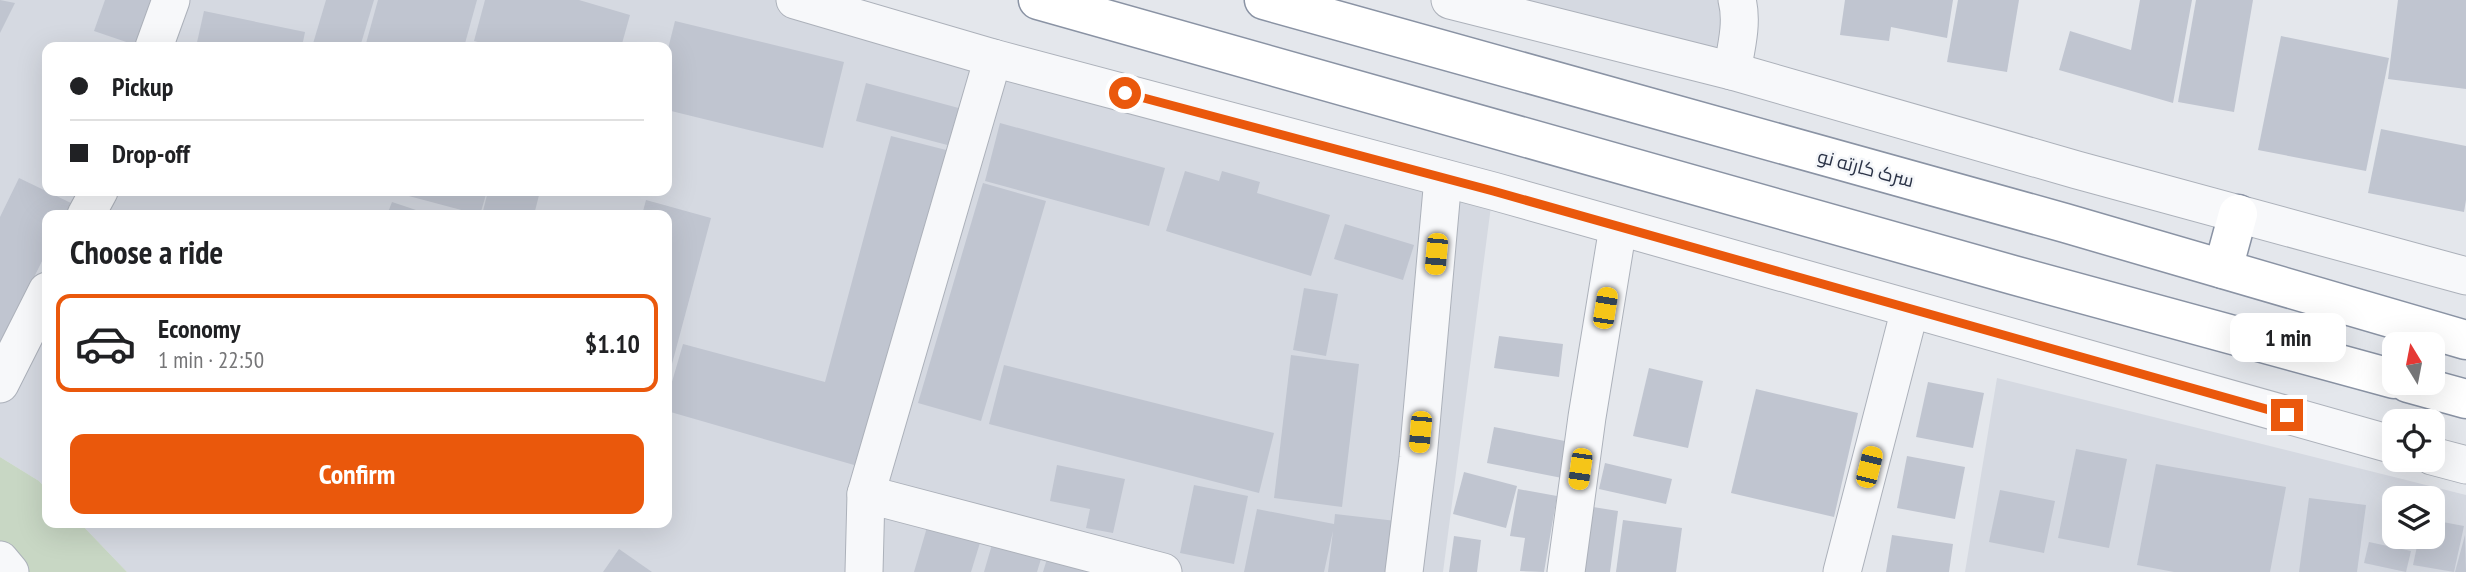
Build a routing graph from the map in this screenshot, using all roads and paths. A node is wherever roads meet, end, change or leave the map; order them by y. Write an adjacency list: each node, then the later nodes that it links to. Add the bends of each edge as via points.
1 (171, 0): 7 (street)
2 (796, 0): 8 (street)
3 (1038, 0): 18 (highway)
4 (1264, 0): 13 (highway, سرک کارته نو)
5 (1450, 0): 9 (street)
6 (1737, 0): 9 (street)
7 (156, 42)
8 (993, 58): 10 (street); 25 (street)
9 (1732, 71): 11 (street)
10 (1443, 178): 12 (street); 30 (street)
11 (2238, 214): 13 (highway); 14 (street)
12 (1618, 227): 16 (street); 31 (street)
13 (2223, 269): 17 (highway, سرک کارته نو)
14 (2466, 276)
15 (42, 301): 19 (street)
16 (1910, 309): 22 (street); 32 (street)
17 (2466, 340)
18 (2382, 376)
19 (0, 384)
20 (2445, 393): 21 (highway)
21 (2466, 399)
22 (2382, 442)
23 (2445, 460): 24 (street)
24 (2466, 466)
25 (866, 494): 28 (street); 29 (street)
26 (0, 560): 27 (street)
27 (10, 572)
28 (864, 572)
29 (1163, 572)
30 (1404, 572)
31 (1566, 572)
32 (1842, 572)

